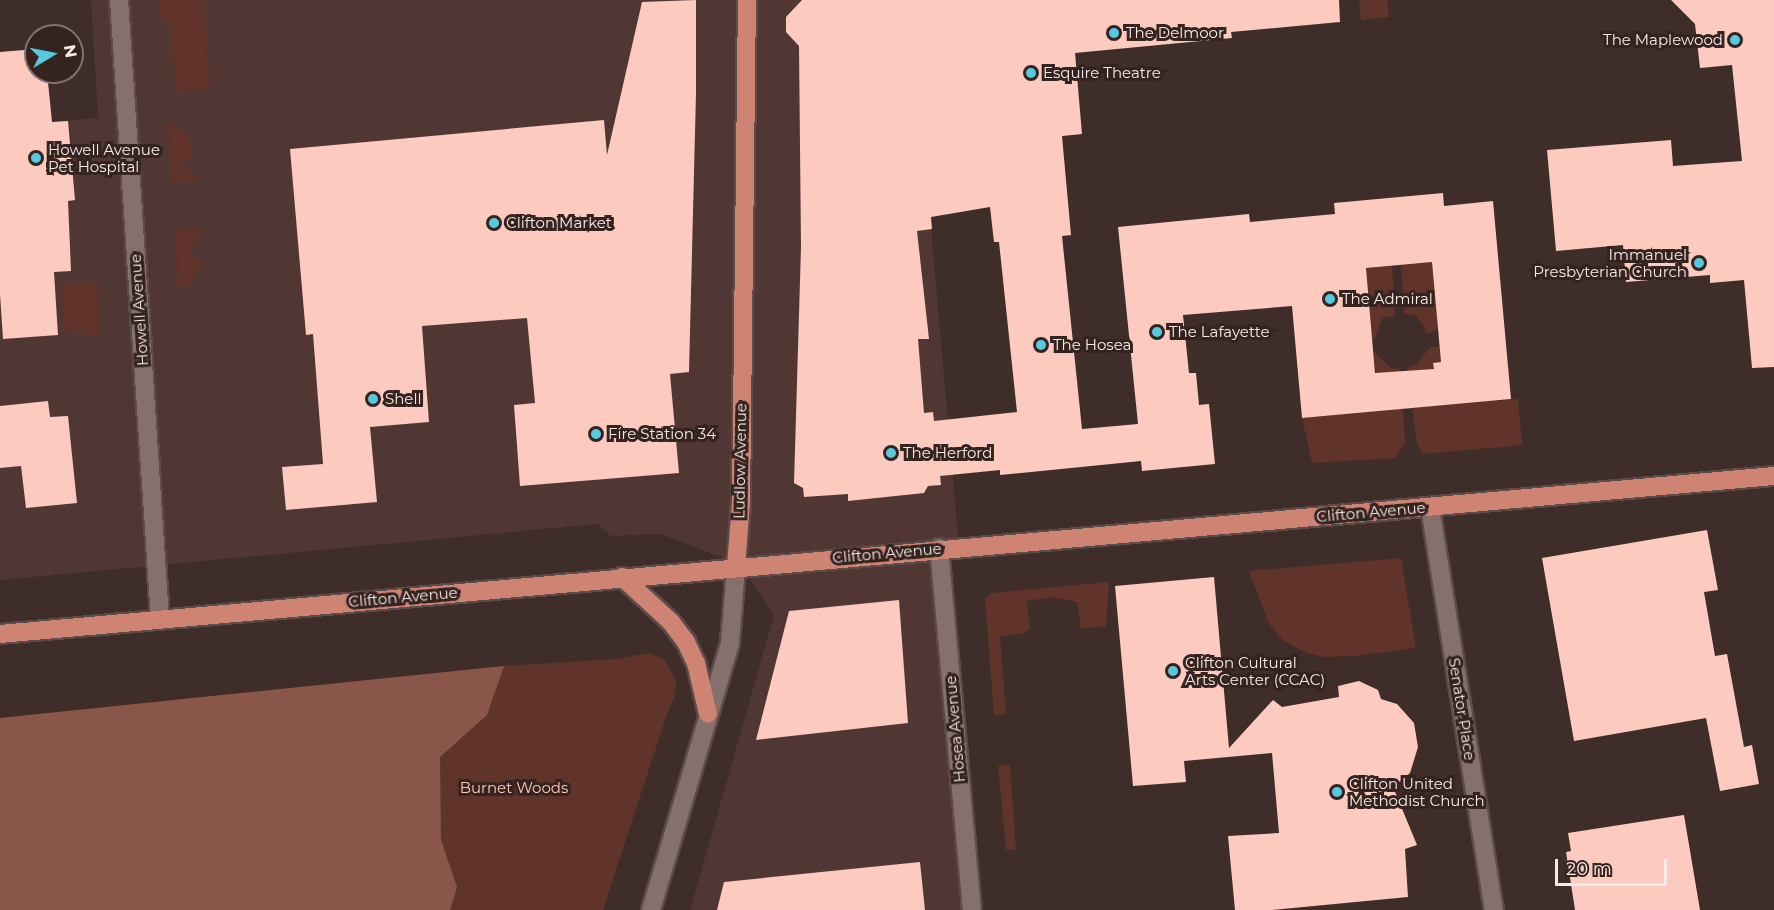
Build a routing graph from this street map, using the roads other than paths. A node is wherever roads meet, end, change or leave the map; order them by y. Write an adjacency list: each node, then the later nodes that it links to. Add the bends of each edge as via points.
1 (119, 0): 8 (street, Howell Avenue)
2 (747, 0): 6 (main road, Ludlow Avenue, via 741,502)
3 (1774, 476): 4 (main road, Clifton Avenue)
4 (1430, 507): 5 (main road, Clifton Avenue); 13 (street, Senator Place)
5 (939, 548): 6 (main road, Clifton Avenue); 12 (street, Hosea Avenue)
6 (736, 567): 7 (main road, Clifton Avenue); 10 (street, Ludlow Avenue, via 730,643)
7 (622, 577): 8 (main road, Clifton Avenue); 10 (main road, via 671,622 686,642 696,663)
8 (160, 619): 9 (main road, Clifton Avenue)
9 (0, 634)
10 (708, 714): 11 (street, Ludlow Avenue)
11 (651, 910)
12 (972, 910)
13 (1494, 910)

